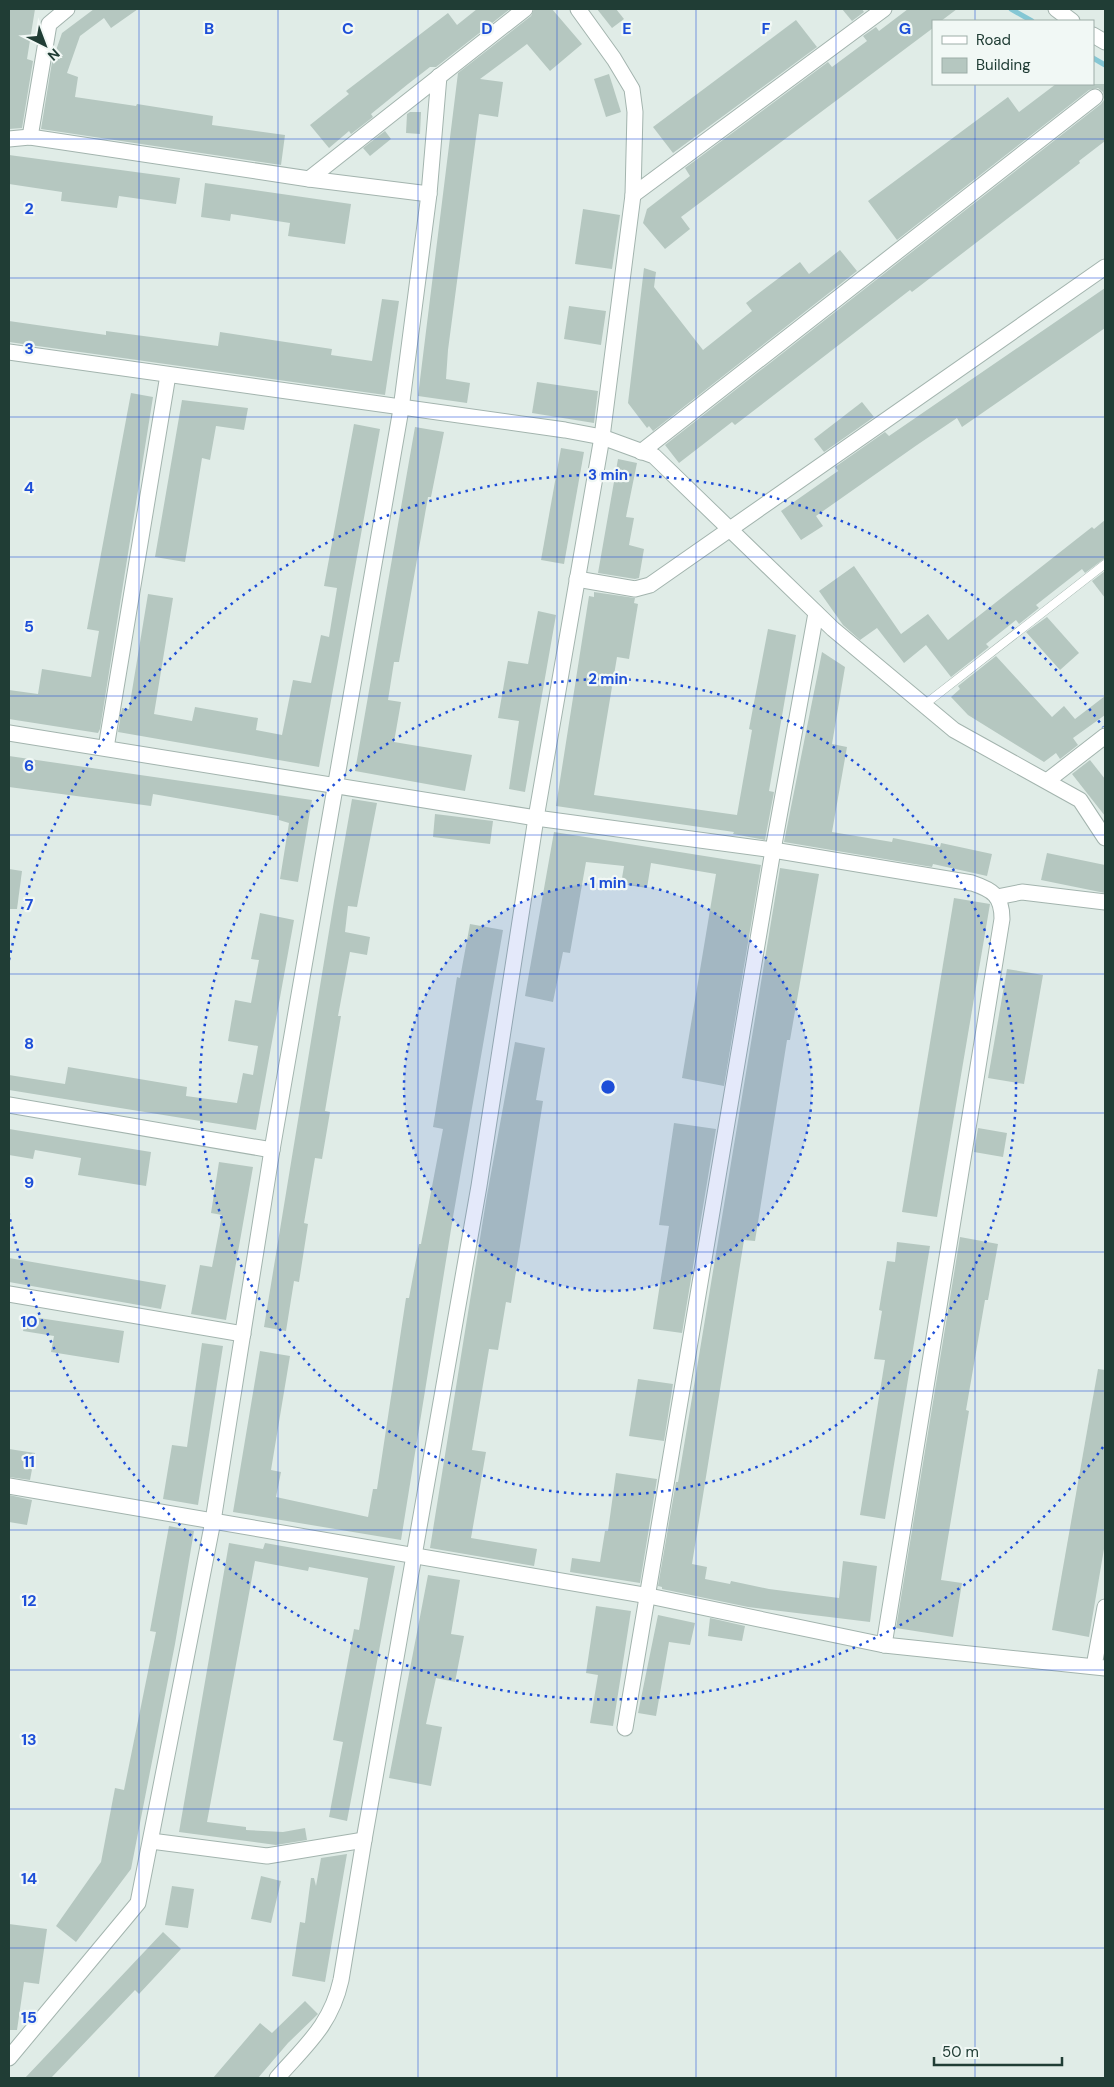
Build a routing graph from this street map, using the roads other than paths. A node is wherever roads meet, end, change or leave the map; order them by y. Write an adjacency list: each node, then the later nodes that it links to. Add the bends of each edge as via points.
1 (68, 9): 11 (street, via 49,24)
2 (525, 9): 9 (street)
3 (578, 9): 15 (street, via 632,89 635,112)
4 (884, 9): 15 (street)
5 (1056, 9): 6 (street)
6 (1071, 20)
7 (1094, 36): 8 (street)
8 (1105, 42)
9 (439, 76): 13 (street); 14 (street)
10 (1095, 97): 21 (street)
11 (30, 137): 12 (street); 13 (street)
12 (9, 139)
13 (309, 179): 14 (street)
14 (429, 194): 19 (street)
15 (633, 195): 20 (street)
16 (1105, 268): 22 (street)
17 (9, 352): 18 (street)
18 (168, 375): 19 (street); 29 (street)
19 (401, 409): 20 (street); 31 (street)
20 (602, 437): 21 (street); 24 (street)
21 (641, 452): 22 (street, via 654,456)
22 (730, 530): 24 (street, via 650,584 635,588); 25 (street)
23 (1105, 564): 26 (lane)
24 (577, 579): 32 (street)
25 (816, 613): 26 (street); 34 (street)
26 (924, 705): 30 (street, via 954,730)
27 (9, 733): 29 (street)
28 (1105, 736): 30 (street)
29 (106, 748): 31 (street)
30 (1046, 781): 33 (street, via 1080,800)
31 (336, 786): 32 (street); 38 (street)
32 (536, 818): 34 (street); 43 (street, via 479,1186)
33 (1105, 838)
34 (773, 850): 35 (street, via 972,883 989,889); 44 (street)
35 (997, 898): 36 (street, via 1022,892); 46 (street, via 1002,906 1002,919)
36 (1105, 902)
37 (9, 1105): 38 (street)
38 (272, 1150): 40 (street)
39 (9, 1294): 40 (street)
40 (242, 1334): 42 (street)
41 (9, 1486): 42 (street)
42 (213, 1521): 43 (street); 50 (street)
43 (414, 1557): 44 (street); 49 (street)
44 (649, 1596): 46 (street); 48 (street)
45 (1105, 1607): 47 (street)
46 (884, 1644): 47 (street)
47 (1100, 1667)
48 (625, 1728)
49 (364, 1840): 50 (street, via 268,1856); 53 (street, via 336,2003 323,2026)
50 (150, 1841): 51 (street, via 138,1903)
51 (14, 2044): 52 (street)
52 (9, 2058)
53 (277, 2078)

